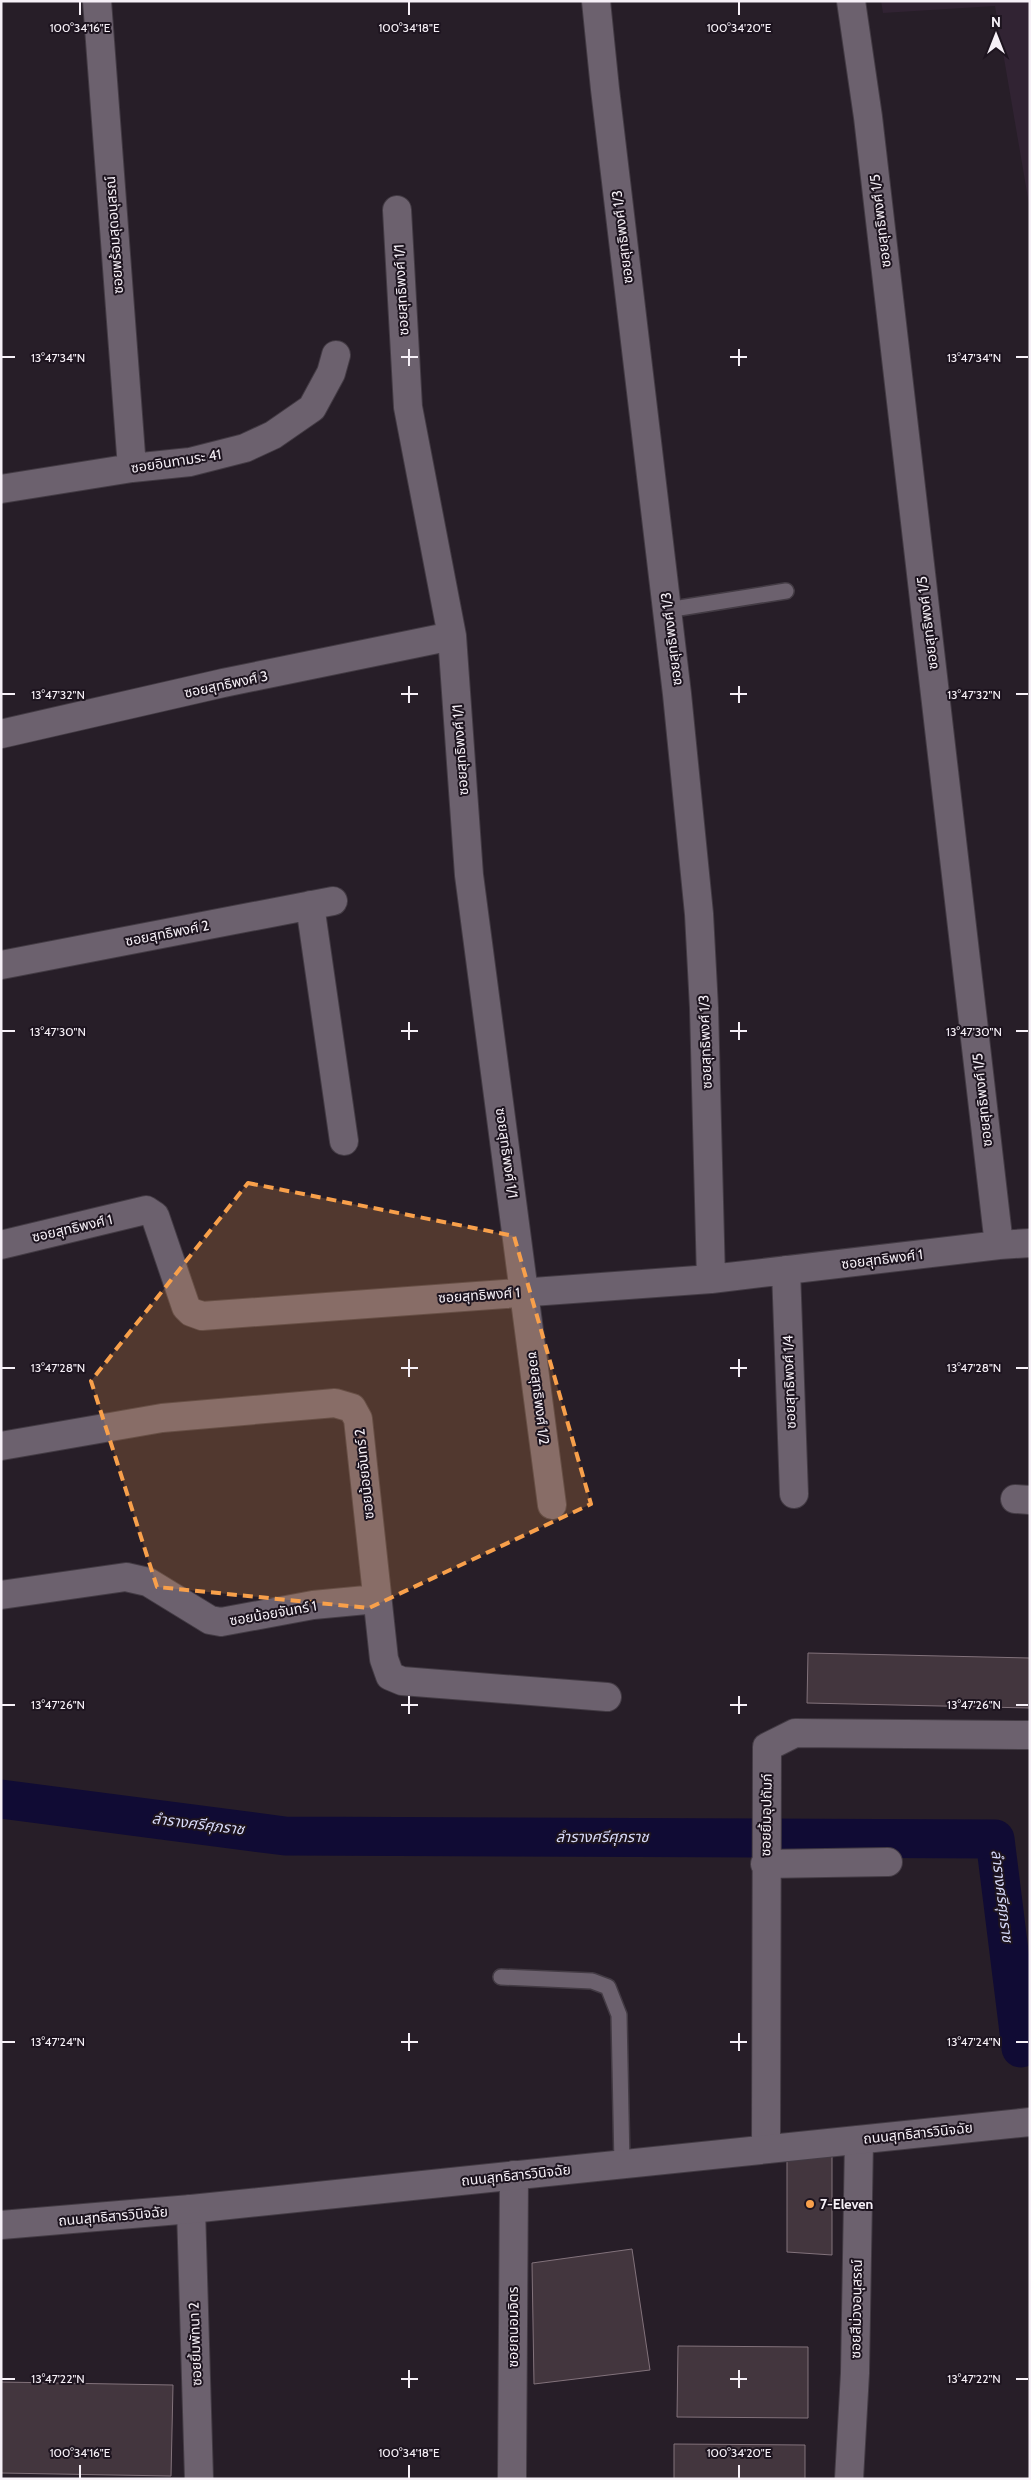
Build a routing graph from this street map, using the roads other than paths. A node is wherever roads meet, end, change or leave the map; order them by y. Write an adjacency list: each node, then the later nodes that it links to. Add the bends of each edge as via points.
1 (97, 1): 6 (street, ซอยพร้อมสุดอนุสรณ์)
2 (596, 1): 9 (street, ซอยสุทธิพงศ์ 1/3)
3 (851, 1): 16 (street, ซอยสุทธิพงศ์ 1/5, via 871,146)
4 (397, 210): 10 (street, ซอยสุทธิพงศ์ 1/1, via 408,407)
5 (336, 355): 6 (street, ซอยอินทามระ 41, via 331,373 312,408 273,436 216,457)
6 (132, 468): 7 (street, ซอยอินทามระ 41)
7 (1, 489)
8 (786, 591): 9 (lane)
9 (667, 610): 18 (street, ซอยสุทธิพงศ์ 1/3, via 699,914)
10 (452, 636): 11 (street, ซอยสุทธิพงศ์ 3); 19 (street, ซอยสุทธิพงศ์ 1/1, via 470,874)
11 (1, 734)
12 (1, 965): 13 (street, ซอยสุทธิพงศ์ 2, via 322,903)
13 (344, 1141)
14 (1030, 1244): 16 (street, ซอยสุทธิพงศ์ 1)
15 (1, 1245): 19 (street, ซอยสุทธิพงศ์ 1, via 146,1210 155,1216 186,1307 202,1316)
16 (999, 1245): 17 (street, ซอยสุทธิพงศ์ 1)
17 (786, 1270): 18 (street, ซอยสุทธิพงศ์ 1); 21 (street, ซอยสุทธิพงศ์ 1/4)
18 (711, 1279): 19 (street, ซอยสุทธิพงศ์ 1)
19 (525, 1291): 22 (street, ซอยสุทธิพงศ์ 1/2)
20 (1, 1446): 24 (street, ซอยน้อยจันทร์ 2, via 162,1418 335,1403 352,1408 358,1419)
21 (794, 1494)
22 (552, 1505)
23 (1, 1595): 24 (street, ซอยน้อยจันทร์ 1, via 126,1577 148,1582 200,1614 220,1622 313,1605)
24 (377, 1599): 25 (street, ซอยน้อยจันทร์ 2, via 384,1659 390,1676 402,1681)
25 (607, 1697)
26 (1030, 1736): 27 (street, ซอยยิ้มอุปถัมภ์, via 795,1733 767,1747)
27 (766, 1859): 28 (street); 32 (street, ซอยยิ้มอุปถัมภ์)
28 (888, 1862)
29 (502, 1977): 33 (lane, via 592,1981 608,1987 619,2015)
30 (1030, 2122): 31 (street, ถนนสุทธิสารวินิจฉัย)
31 (859, 2140): 32 (street, ถนนสุทธิสารวินิจฉัย); 39 (street, ซอยสีม่วงอนุสรณ์, via 855,2373)
32 (766, 2149): 33 (street, ถนนสุทธิสารวินิจฉัย)
33 (622, 2164): 34 (street, ถนนสุทธิสารวินิจฉัย)
34 (514, 2175): 35 (street, ถนนสุทธิสารวินิจฉัย); 38 (street, ซอยถนอมจิตร)
35 (191, 2209): 36 (street, ถนนสุทธิสารวินิจฉัย); 37 (street, ซอยยิ้มพัทนา 2)
36 (1, 2225)
37 (199, 2479)
38 (512, 2479)
39 (849, 2479)

